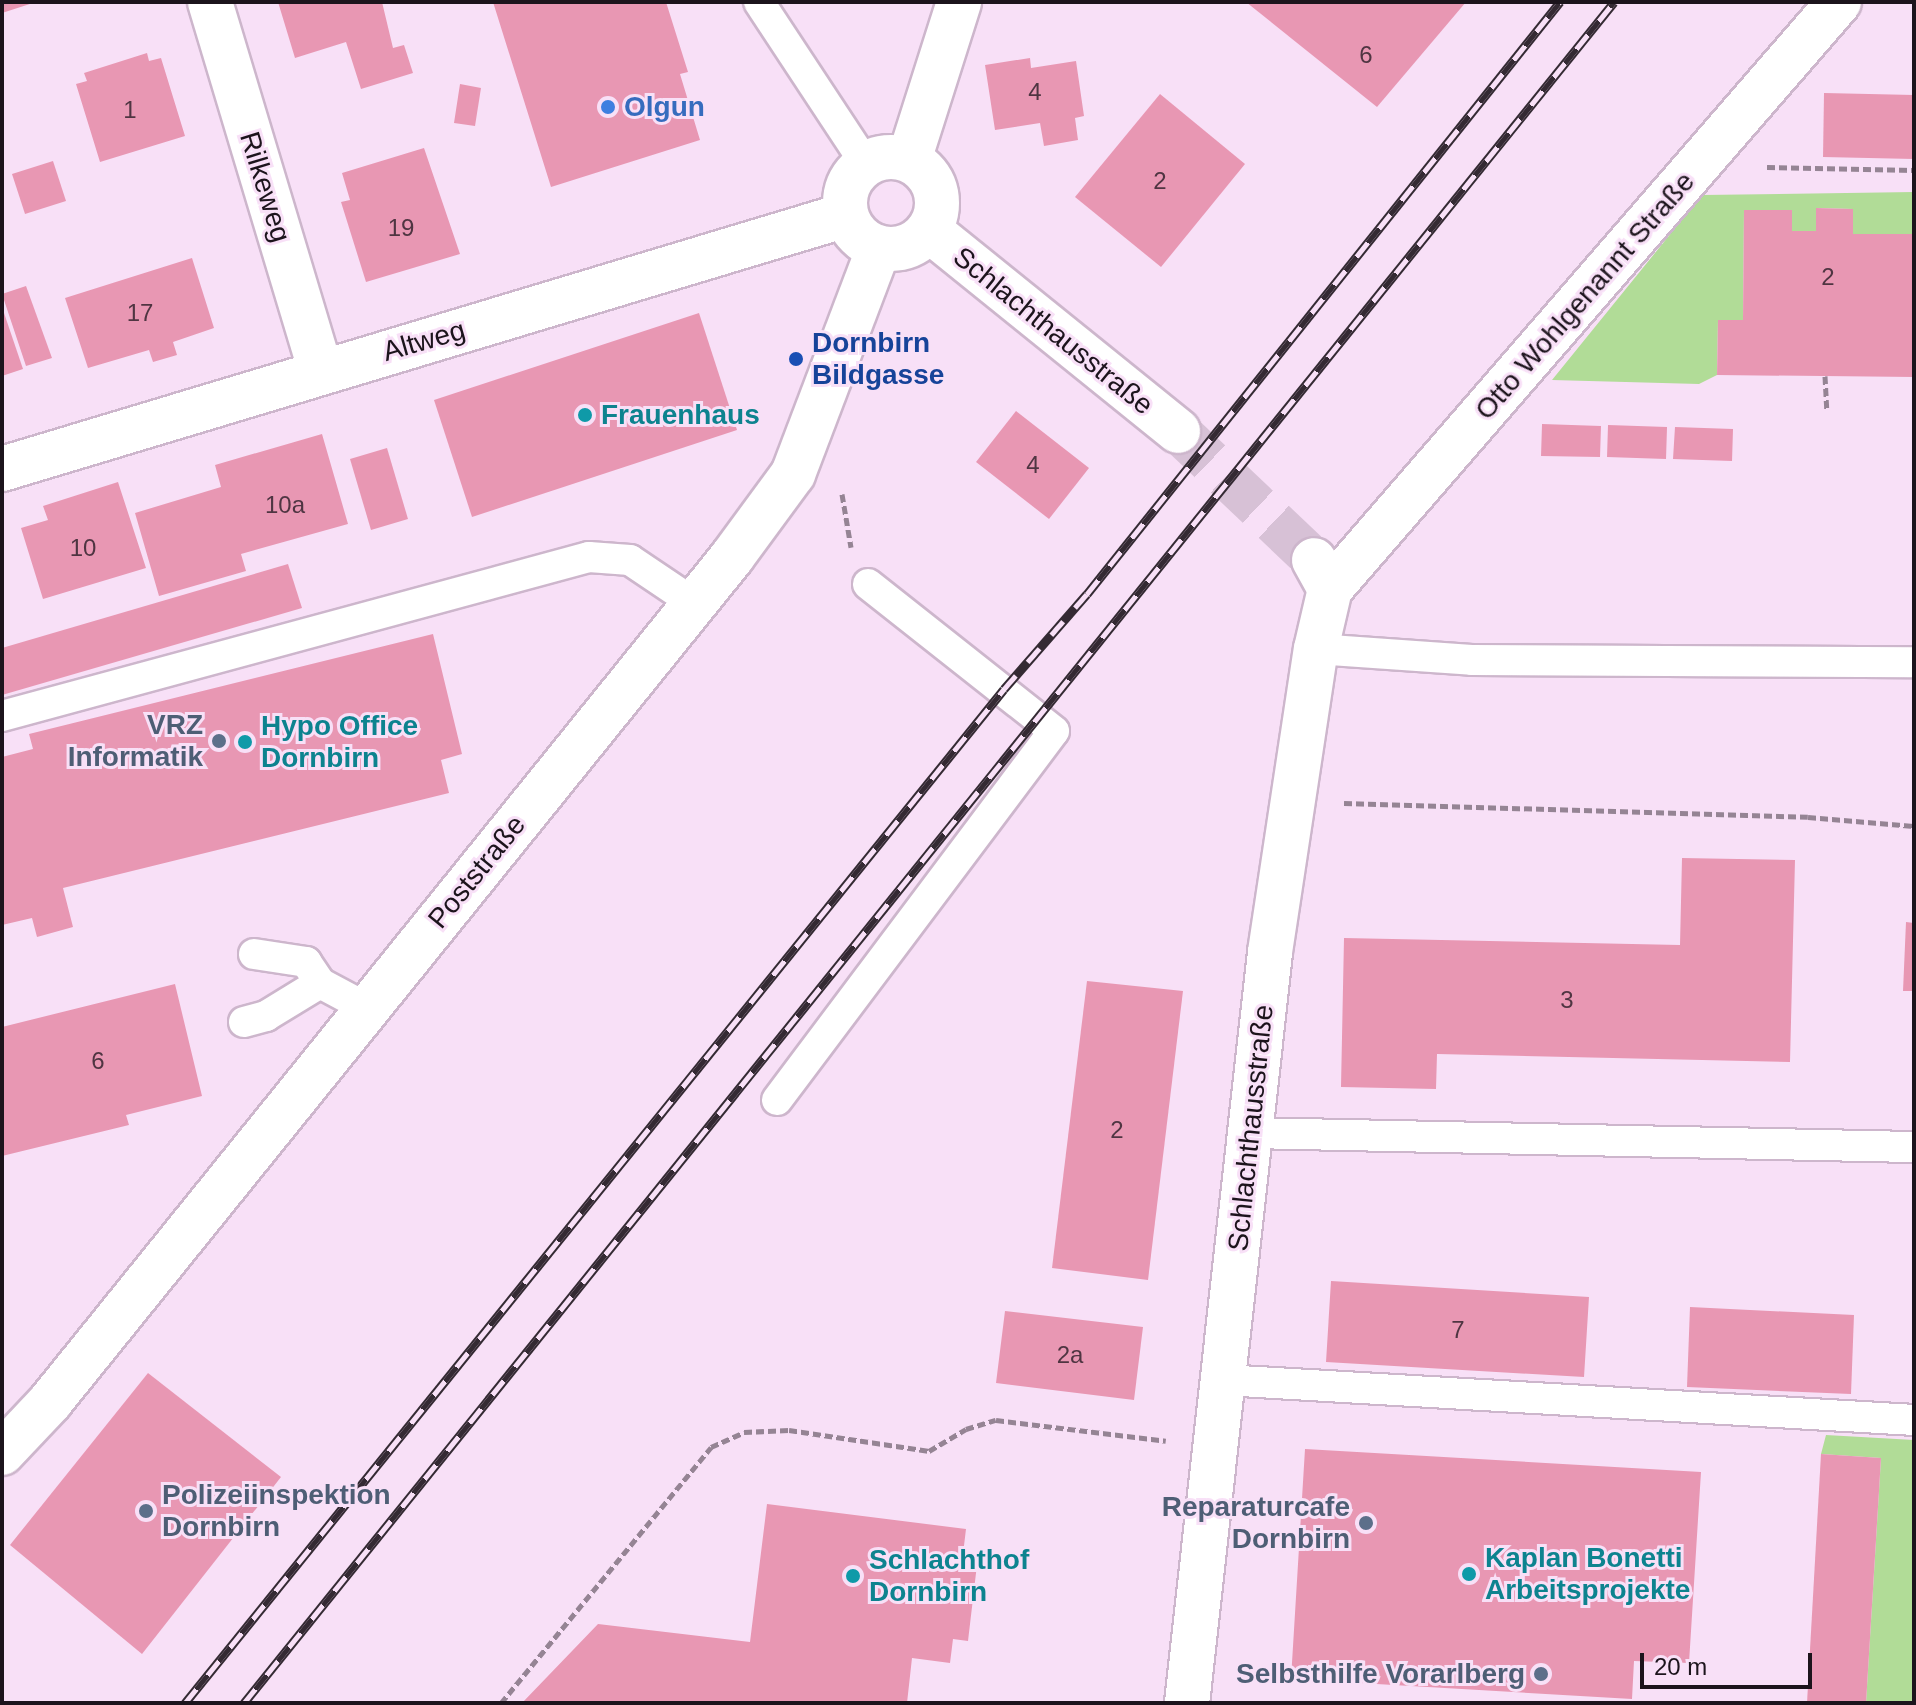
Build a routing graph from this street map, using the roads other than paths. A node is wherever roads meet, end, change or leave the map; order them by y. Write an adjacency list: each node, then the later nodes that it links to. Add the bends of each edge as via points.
1 (210, 2): 10 (street, Rilkeweg)
2 (759, 2): 6 (lane)
3 (959, 2): 5 (street)
4 (1839, 2): 13 (street, Otto Wohlgenannt Straße)
5 (909, 160): 6 (street, via 880,157); 8 (street, via 936,190 936,218)
6 (866, 164): 7 (street, via 848,186)
7 (846, 215): 9 (street, via 858,236); 10 (street, Altweg)
8 (929, 230): 9 (street, via 906,247); 11 (street, Schlachthausstraße)
9 (879, 248): 15 (street, Poststraße, via 793,474)
10 (321, 372): 12 (street, Altweg)
11 (1178, 431)
12 (2, 469)
13 (1322, 574): 16 (street, Schlachthausstraße)
14 (868, 584): 23 (lane, via 1054,731)
15 (694, 603): 18 (lane, via 630,560 589,557); 21 (street, Poststraße)
16 (1316, 649): 17 (lane, via 1472,660); 24 (street, Schlachthausstraße, via 1270,952)
17 (1914, 662)
18 (2, 716)
19 (254, 954): 20 (lane, via 306,962)
20 (320, 983): 21 (lane); 22 (lane, via 266,1016)
21 (367, 1008): 28 (street, Poststraße, via 59,1391)
22 (244, 1022)
23 (777, 1100)
24 (1250, 1133): 25 (lane); 26 (street, Schlachthausstraße)
25 (1914, 1147)
26 (1223, 1380): 27 (lane); 29 (street, Schlachthausstraße)
27 (1914, 1420)
28 (2, 1453)
29 (1187, 1703)

